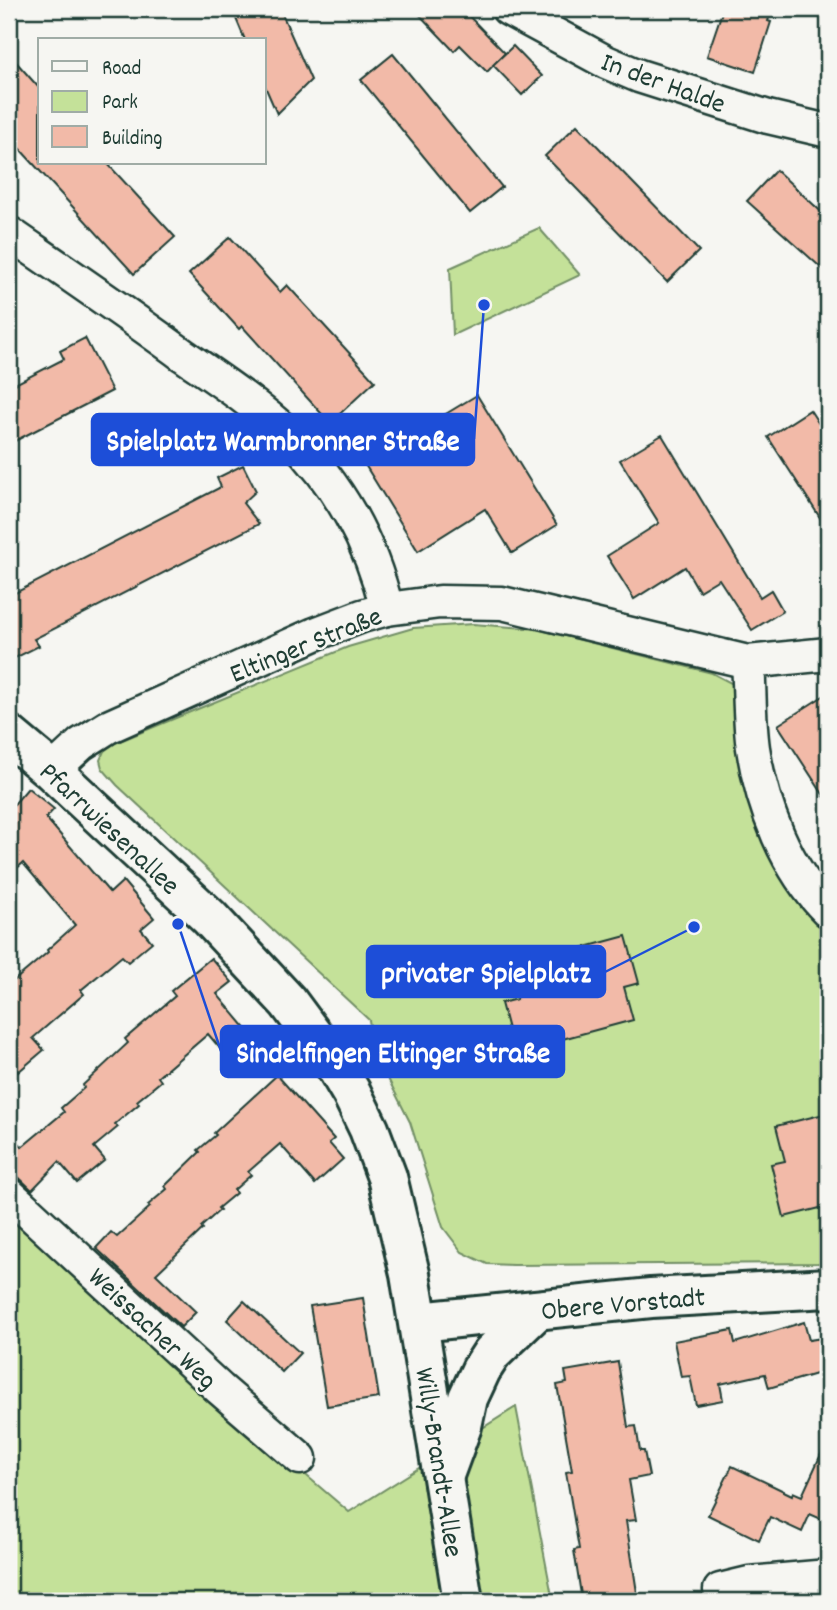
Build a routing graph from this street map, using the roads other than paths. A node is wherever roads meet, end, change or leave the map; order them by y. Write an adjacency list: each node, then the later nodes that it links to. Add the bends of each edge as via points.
1 (508, 9): 2 (street, In der Halde, via 639,76)
2 (828, 131)
3 (9, 233): 4 (street, via 257,408 288,435 347,508 368,545)
4 (387, 608): 6 (street, Eltinger Straße, via 440,601 502,603); 8 (street, Eltinger Straße, via 315,634 108,727)
5 (828, 654): 6 (street, Eltinger Straße)
6 (748, 662): 9 (street, via 753,747 764,796 787,854)
7 (9, 735): 8 (main road, Pfarrwiesenallee)
8 (52, 771): 13 (main road, Pfarrwiesenallee, via 209,917 288,1002 336,1067 369,1129 387,1177)
9 (828, 911)
10 (9, 1194): 14 (street, Weissacher Weg)
11 (828, 1288): 12 (main road, Obere Vorstadt)
12 (537, 1310): 13 (main road, Obere Vorstadt); 15 (main road, via 492,1353 481,1370)
13 (419, 1322): 15 (main road, Willy-Brandt-Allee)
14 (300, 1458)
15 (443, 1477): 18 (main road, Willy-Brandt-Allee)
16 (828, 1576): 17 (street)
17 (720, 1590)
18 (463, 1601)

